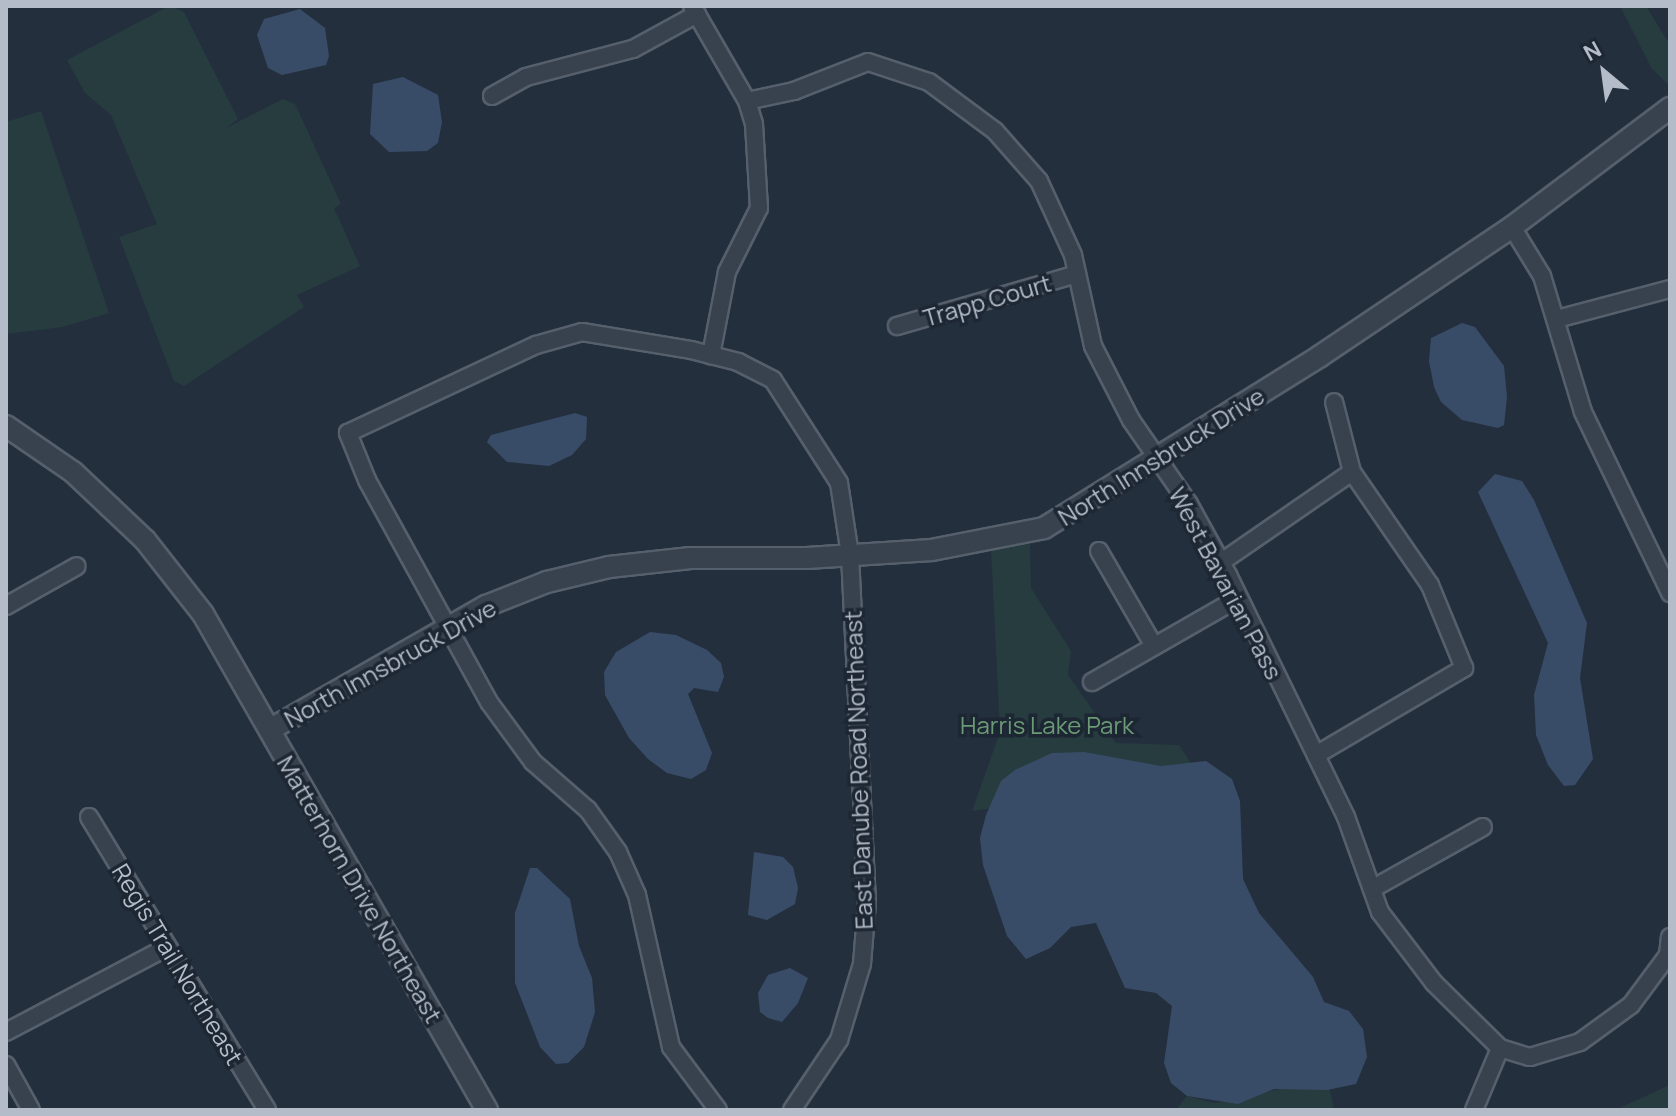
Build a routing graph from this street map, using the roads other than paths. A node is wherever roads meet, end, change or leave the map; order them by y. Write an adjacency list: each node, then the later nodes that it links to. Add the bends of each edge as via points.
1 (695, 10): 2 (street, via 633,49 526,77); 3 (street)
2 (492, 96)
3 (747, 101): 6 (street, West Bavarian Pass, via 794,91 868,62 929,82 995,131 1039,181); 10 (street, via 754,124 759,208 727,272)
4 (1670, 108): 5 (street, North Innsbruck Drive)
5 (1512, 227): 8 (street, via 1542,276); 13 (street, North Innsbruck Drive)
6 (1077, 274): 9 (street, Trapp Court); 13 (street, West Bavarian Pass, via 1093,346)
7 (1670, 289): 8 (street)
8 (1557, 319): 19 (street, via 1583,412)
9 (897, 326)
10 (711, 355): 16 (street, East Danube Road Northeast, via 773,380 791,405 839,483); 22 (street, East Danube Road Northeast, via 582,332 536,345 348,433 367,480)
11 (1334, 402): 14 (street)
12 (6, 426): 25 (street, Matterhorn Drive Northeast, via 73,472 145,540 203,614)
13 (1158, 460): 16 (street, North Innsbruck Drive, via 1044,528 932,550); 17 (street, West Bavarian Pass)
14 (1352, 472): 17 (street); 26 (street, via 1430,585 1464,668)
15 (1099, 551): 23 (street)
16 (850, 555): 22 (street, North Innsbruck Drive, via 691,558 609,567 547,582 486,606); 39 (street, East Danube Road Northeast, via 867,887 862,964 839,1040)
17 (1220, 563): 20 (street, West Bavarian Pass)
18 (77, 566): 21 (street)
19 (1670, 593)
20 (1237, 599): 23 (street); 26 (street, West Bavarian Pass)
21 (6, 606)
22 (449, 629): 25 (street, North Innsbruck Drive); 38 (street, via 489,702 533,762 588,810 618,852 637,895 671,1047)
23 (1154, 646): 24 (street)
24 (1092, 682)
25 (271, 729): 37 (street, Matterhorn Drive Northeast)
26 (1316, 755): 29 (street, West Bavarian Pass)
27 (89, 817): 31 (street, Regis Trail Northeast)
28 (1483, 827): 29 (street)
29 (1372, 889): 33 (street, West Bavarian Pass, via 1380,912 1434,983)
30 (1670, 937): 33 (street, via 1668,955 1631,1005 1580,1042 1530,1057)
31 (167, 947): 32 (street); 36 (street, Regis Trail Northeast)
32 (6, 1032)
33 (1500, 1048): 40 (street)
34 (6, 1065): 35 (street)
35 (31, 1110)
36 (267, 1110)
37 (487, 1110)
38 (718, 1110)
39 (792, 1110)
40 (1474, 1110)

